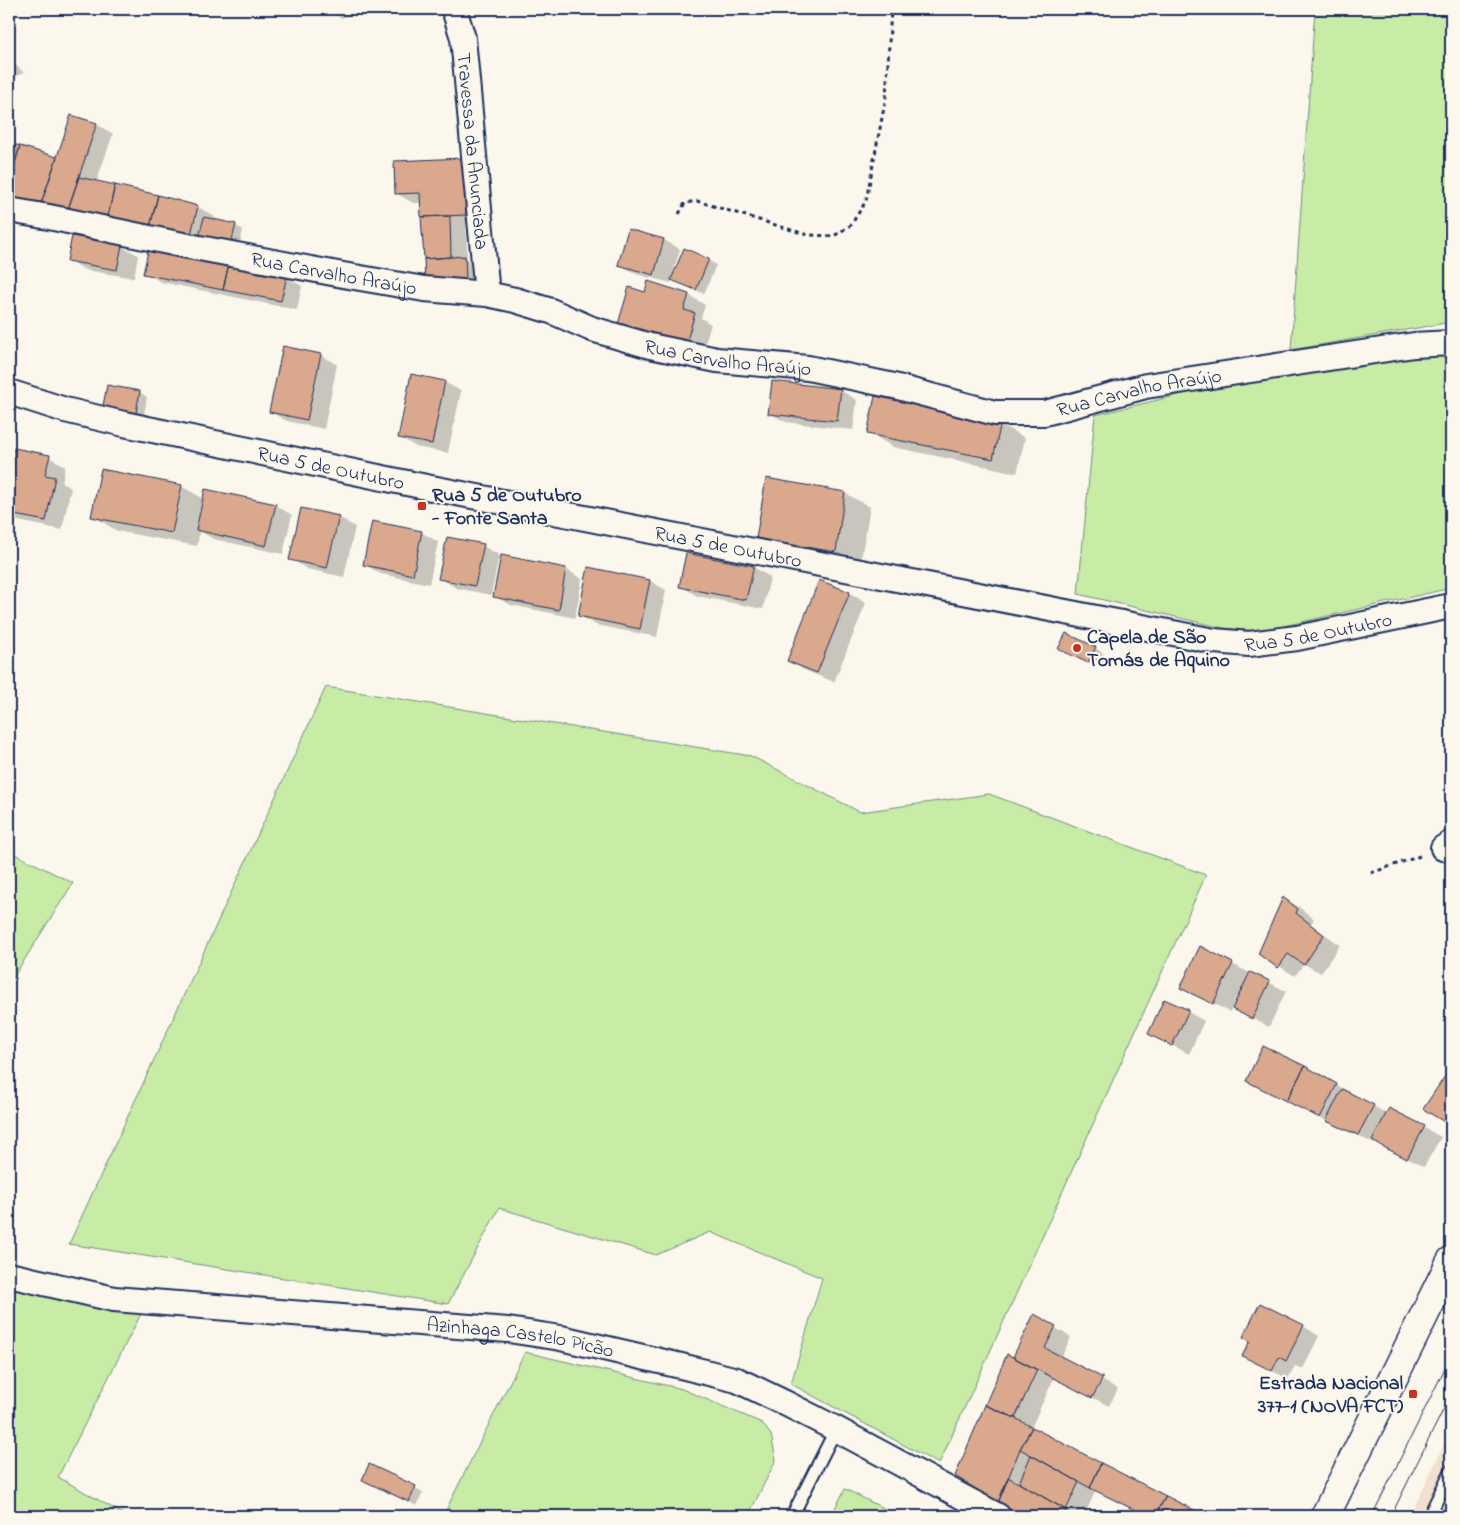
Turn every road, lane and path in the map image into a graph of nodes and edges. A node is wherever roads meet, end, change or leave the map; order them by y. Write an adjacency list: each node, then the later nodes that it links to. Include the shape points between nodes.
1 (454, 9): 5 (street, Travessa da Anunciada, via 463,38)
2 (891, 9): 4 (path, via 886,97 866,201 851,225 834,236 808,235 697,201 685,203)
3 (9, 210): 5 (street, Rua Carvalho Araújo, via 424,289)
4 (679, 214)
5 (487, 294): 6 (street, Rua Carvalho Araújo, via 551,311 592,329 650,346 717,360 808,368 995,412 1045,413 1146,386 1414,345)
6 (1451, 343)
7 (9, 392): 8 (street, Rua 5 de Outubro, via 64,410 124,424 416,485 1214,641 1249,644 1297,638)
8 (1451, 606)
9 (1448, 847): 10 (path)
10 (1370, 872)
11 (1451, 1261): 17 (main road)
12 (9, 1275): 13 (street, Azinhaga Castelo Picão, via 114,1299 508,1330 561,1338 737,1380)
13 (836, 1429): 15 (lane); 16 (street, Azinhaga Castelo Picão)
14 (1451, 1471): 18 (lane)
15 (792, 1516)
16 (998, 1516)
17 (1325, 1516)
18 (1429, 1516)

